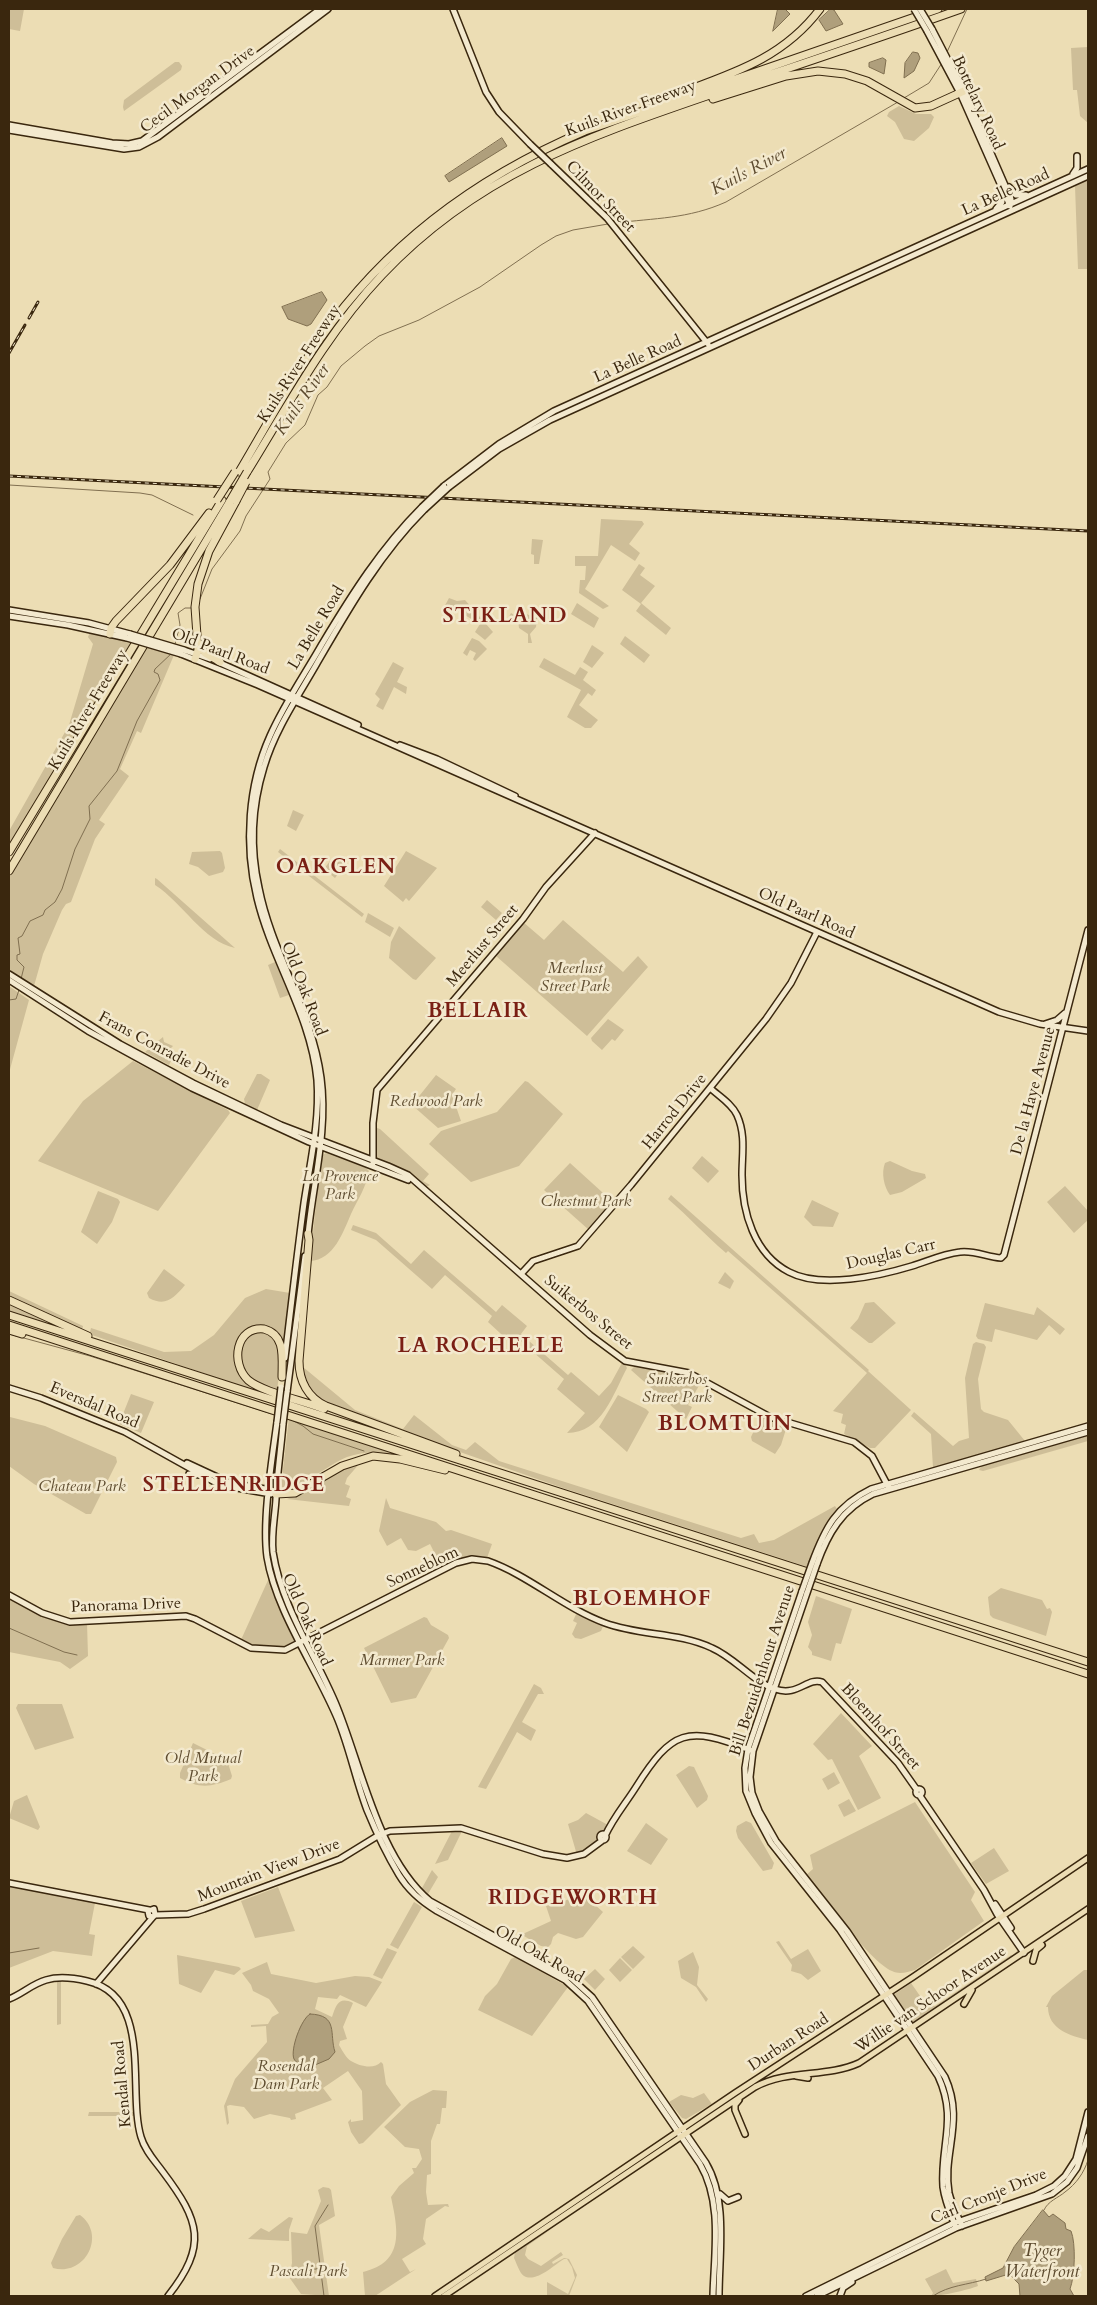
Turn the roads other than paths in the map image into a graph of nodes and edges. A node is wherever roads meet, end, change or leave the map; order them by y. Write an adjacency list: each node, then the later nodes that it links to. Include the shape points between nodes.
1 (320, 9): 11 (main road, Cecil Morgan Drive, via 142,141 118,144)
2 (328, 9): 13 (main road, Cecil Morgan Drive, via 139,148 119,149)
3 (452, 9): 22 (main road, Cilmor Street, bridge, via 486,92 503,117 607,218)
4 (820, 9): 12 (highway, via 793,38 760,61 637,109)
5 (914, 9): 9 (main road, Bottelary Road, bridge)
6 (920, 9): 9 (main road, Bottelary Road, bridge)
7 (938, 9): 12 (highway, Kuils River Freeway)
8 (960, 9): 12 (highway, Kuils River Freeway)
9 (930, 30): 10 (main road, Bottelary Road)
10 (962, 92): 12 (highway, via 931,106 912,107 867,81 823,71 796,74 631,126); 15 (main road, Bottelary Road)
11 (9, 125)
12 (612, 125): 23 (highway, Kuils River Freeway, via 503,179 440,222 402,255 367,291 330,338 256,457); 23 (highway, Kuils River Freeway, via 546,148 498,174 452,204 396,250 365,282 320,339)
13 (9, 130)
14 (1088, 168): 17 (main road, La Belle Road); 17 (main road, via 1082,165 1077,155 1076,171)
15 (998, 172): 18 (main road, via 1016,195); 19 (main road, Bottelary Road); 21 (main road, via 1001,204)
16 (1088, 176): 20 (main road, La Belle Road)
17 (1067, 179): 18 (main road, La Belle Road)
18 (1036, 193): 19 (main road, La Belle Road)
19 (1012, 204): 20 (main road, Bottelary Road); 21 (main road, La Belle Road)
20 (1014, 210): 22 (main road, La Belle Road)
21 (964, 226): 22 (main road, La Belle Road)
22 (709, 345): 25 (main road, La Belle Road, bridge, via 543,424 492,453)
23 (243, 472): 24 (highway, bridge); 24 (highway, bridge)
24 (226, 500): 29 (highway); 30 (highway, via 198,584 195,607); 35 (highway, Kuils River Freeway); 36 (highway, Kuils River Freeway)
25 (423, 508): 26 (main road, La Belle Road); 26 (main road, La Belle Road, via 379,555)
26 (355, 594): 33 (main road, La Belle Road); 33 (main road, La Belle Road)
27 (9, 610): 29 (main road, Old Paarl Road)
28 (9, 616): 29 (main road, Old Paarl Road)
29 (111, 631): 31 (main road, Old Paarl Road, bridge)
30 (198, 643): 31 (highway); 32 (highway, via 205,653)
31 (196, 657): 32 (main road, Old Paarl Road); 33 (main road, Old Paarl Road)
32 (220, 662): 33 (main road, Old Paarl Road)
33 (294, 698): 34 (main road, Old Paarl Road); 47 (main road, Old Oak Road, via 269,737 258,774 251,810 250,859 260,911 313,1052 318,1100); 48 (main road, Old Oak Road, via 275,736 262,773 255,812 254,855 264,909 317,1052 323,1105)
34 (595, 833): 38 (main road, Old Paarl Road); 49 (main road, Meerlust Street, via 546,887 523,919 378,1090 372,1123)
35 (9, 852)
36 (9, 871)
37 (1088, 930): 42 (main road, De la Haye Avenue)
38 (817, 932): 43 (main road, Old Paarl Road, via 999,1012); 46 (main road, Harrod Drive, via 780,999)
39 (9, 974): 41 (main road, Frans Conradie Drive)
40 (9, 980): 41 (main road, Frans Conradie Drive)
41 (16, 982): 47 (main road, Frans Conradie Drive, via 88,1031 192,1088)
42 (1067, 1010): 43 (main road, via 1054,1022); 44 (main road, De la Haye Avenue)
43 (1040, 1024): 44 (main road, Old Paarl Road)
44 (1063, 1028): 45 (main road, Old Paarl Road); 51 (main road, De la Haye Avenue)
45 (1088, 1031)
46 (710, 1088): 51 (main road, Douglas Carr, via 737,1116 744,1144 742,1192 751,1230 765,1252 786,1270 812,1279 843,1279 886,1272 962,1252); 52 (main road, Harrod Drive, via 578,1246 532,1262)
47 (314, 1141): 48 (main road, Frans Conradie Drive); 58 (main road, Old Oak Road)
48 (320, 1144): 49 (main road, Suikerbos Street); 50 (main road, Old Oak Road)
49 (372, 1163): 52 (main road, Suikerbos Street, via 401,1172 418,1184)
50 (308, 1234): 62 (highway, via 299,1361 302,1382 322,1404); 71 (main road, Old Oak Road, bridge)
51 (1002, 1257)
52 (521, 1274): 68 (main road, Suikerbos Street, via 590,1335 627,1362 688,1373 770,1417 854,1442 872,1456)
53 (9, 1300): 60 (highway, via 70,1329)
54 (9, 1315): 60 (highway)
55 (9, 1325): 57 (highway)
56 (9, 1330): 57 (highway)
57 (88, 1351): 70 (highway)
58 (282, 1376): 62 (highway, via 282,1348 278,1337 264,1329 248,1332 240,1341 237,1356 241,1370 250,1381 331,1413); 66 (main road, Old Oak Road, bridge)
59 (9, 1388): 64 (main road, Eversdal Road, via 121,1430)
60 (233, 1388): 72 (highway)
61 (1088, 1426): 68 (main road, Bill Bezuidenhout Avenue)
62 (383, 1428): 72 (highway)
63 (1088, 1432): 68 (main road, Bill Bezuidenhout Avenue)
64 (166, 1454): 67 (main road, Eversdal Road); 69 (main road, Eversdal Road, via 227,1482)
65 (189, 1474): 67 (main road)
66 (271, 1478): 69 (main road); 71 (main road, Old Oak Road)
67 (214, 1482): 71 (main road, Eversdal Road, via 232,1488)
68 (888, 1486): 77 (main road, Bill Bezuidenhout Avenue, bridge, via 862,1499 842,1516 831,1531 815,1564)
69 (258, 1488): 71 (main road, Eversdal Road)
70 (518, 1488): 71 (highway, via 380,1456 342,1466 295,1493); 76 (highway)
71 (273, 1492): 74 (main road, Old Oak Road, via 272,1539 276,1566)
72 (565, 1493): 75 (highway)
73 (9, 1595): 74 (main road, Panorama Drive, via 42,1613 68,1622 186,1616 253,1649 284,1650)
74 (303, 1642): 77 (main road, Sonneblom, via 456,1563 480,1559 498,1565 606,1623 645,1633 682,1637 705,1645 730,1658); 79 (main road, Old Oak Road, via 335,1702)
75 (1088, 1662)
76 (1088, 1674)
77 (772, 1688): 78 (main road, Bill Bezuidenhout Avenue); 84 (main road, Bloemhof Street, via 791,1691 815,1681 824,1683 912,1782)
78 (750, 1750): 79 (main road, Mountain View Drive, via 705,1735 685,1738 670,1745 656,1757 597,1844 580,1856 562,1858 543,1854 458,1828); 90 (main road, Bill Bezuidenhout Avenue, via 752,1792 771,1833 848,1930)
79 (381, 1836): 83 (main road, Mountain View Drive, via 340,1859 213,1906 188,1914); 98 (main road, Old Oak Road, via 406,1876 430,1901 571,1978 587,1991)
80 (1088, 1858): 84 (main road, Durban Road)
81 (9, 1883): 83 (main road, Mountain View Drive, via 136,1908)
82 (1088, 1909): 85 (main road, Willie van Schoor Avenue)
83 (151, 1914): 88 (main road, via 146,1925)
84 (1001, 1917): 86 (main road, Bloemhof Street); 90 (main road, Durban Road)
85 (1052, 1934): 86 (main road, Willie van Schoor Avenue); 87 (main road, via 1037,1949)
86 (1025, 1952): 89 (main road, Willie van Schoor Avenue)
87 (1033, 1961)
88 (96, 1984): 91 (main road, Kendal Road, via 64,1978 50,1979); 106 (main road, Kendal Road, via 117,1999 128,2020 134,2047 139,2125 144,2146 185,2202 193,2221 195,2239 191,2261)
89 (975, 1986): 92 (main road); 93 (main road, Willie van Schoor Avenue)
90 (887, 1994): 93 (main road, Bill Bezuidenhout Avenue); 98 (main road, Durban Road)
91 (9, 2000)
92 (964, 2004)
93 (911, 2030): 94 (main road, Willie van Schoor Avenue, via 856,2065); 103 (main road, Bill Bezuidenhout Avenue, via 945,2095 949,2121 943,2187)
94 (783, 2076): 95 (main road); 96 (main road, Willie van Schoor Avenue)
95 (808, 2078)
96 (748, 2091): 98 (main road, Durban Road); 99 (main road, via 734,2108)
97 (1088, 2112): 103 (main road, Carl Cronje Drive, via 1076,2159 1054,2186 1036,2196)
98 (682, 2132): 101 (main road, Old Oak Road, via 710,2170); 104 (main road, Durban Road); 109 (main road, Old Oak Road, via 713,2193)
99 (745, 2134)
100 (1088, 2136): 103 (main road, Carl Cronje Drive, via 1077,2168 1056,2192 1043,2199)
101 (717, 2187): 102 (main road, via 725,2201); 110 (main road, Old Oak Road, via 720,2207)
102 (738, 2197)
103 (958, 2224): 105 (main road, Carl Cronje Drive); 111 (main road, Carl Cronje Drive)
104 (505, 2252): 107 (main road); 108 (main road)
105 (863, 2273): 112 (main road, Carl Cronje Drive); 113 (main road, via 842,2288)
106 (168, 2296)
107 (435, 2296)
108 (444, 2296)
109 (713, 2296)
110 (719, 2296)
111 (806, 2296)
112 (817, 2296)
113 (840, 2296)

